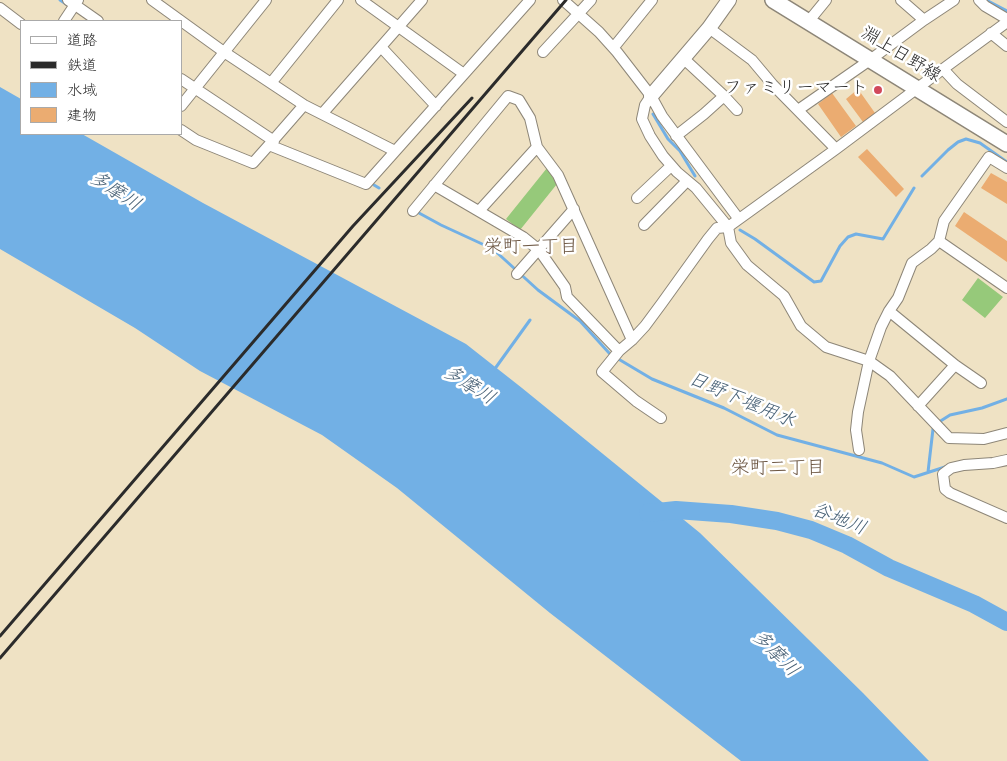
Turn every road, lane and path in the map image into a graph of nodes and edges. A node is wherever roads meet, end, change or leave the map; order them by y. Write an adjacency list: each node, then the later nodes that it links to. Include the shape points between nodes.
1 (152, 0): 21 (street)
2 (338, 0): 40 (street)
3 (361, 0): 27 (street)
4 (422, 0): 27 (street)
5 (530, 0): 38 (street)
6 (563, 0): 18 (street)
7 (591, 0): 18 (street)
8 (652, 0): 32 (street)
9 (729, 0): 28 (street)
10 (774, 0): 25 (main road, 淵上日野線)
11 (826, 0): 25 (street)
12 (901, 0): 22 (street)
13 (954, 0): 22 (street)
14 (978, 0): 23 (street)
15 (74, 2): 19 (street); 20 (street)
16 (261, 2): 33 (street)
17 (0, 8): 26 (street)
18 (579, 14): 32 (street); 34 (street)
19 (65, 20)
20 (97, 20)
21 (180, 20)
22 (924, 20): 36 (street)
23 (1007, 21): 29 (street)
24 (182, 22): 33 (street)
25 (808, 22): 36 (main road, 淵上日野線)
26 (20, 23)
27 (399, 26): 31 (street); 38 (street)
28 (709, 28): 35 (street); 49 (street, via 752,60)
29 (991, 33): 30 (street); 37 (street)
30 (1007, 46)
31 (381, 47): 47 (street); 50 (street)
32 (614, 47): 43 (street)
33 (224, 52): 40 (street); 42 (street)
34 (543, 52)
35 (683, 58): 43 (street); 44 (street)
36 (870, 60): 41 (main road, 淵上日野線); 49 (street)
37 (942, 68): 41 (street); 51 (street, via 957,84)
38 (464, 74): 47 (street)
39 (182, 80): 42 (street)
40 (271, 84): 46 (street)
41 (917, 88): 55 (main road, 淵上日野線); 57 (street)
42 (195, 89): 45 (street); 54 (street)
43 (651, 96): 53 (street); 59 (street, via 642,119)
44 (724, 96): 48 (street); 53 (street)
45 (182, 105)
46 (304, 106): 50 (street); 54 (street)
47 (436, 106): 58 (street)
48 (737, 110)
49 (798, 110): 57 (street)
50 (322, 114): 58 (street)
51 (1007, 122)
52 (182, 131): 54 (street, via 196,140 253,163)
53 (676, 136): 67 (street)
54 (272, 143): 58 (street, via 366,184)
55 (1007, 144)
56 (537, 147): 62 (street, via 530,118 519,100 508,96); 64 (street, via 558,175); 66 (street)
57 (836, 149): 67 (street)
58 (395, 151)
59 (671, 166): 61 (street); 63 (street)
60 (1007, 168): 70 (street, via 989,157 944,221)
61 (687, 181): 68 (street); 69 (street)
62 (434, 185): 65 (street); 66 (street)
63 (637, 198)
64 (574, 209): 71 (street); 75 (street)
65 (413, 211)
66 (479, 211): 71 (street, via 523,236)
67 (738, 218): 69 (street)
68 (644, 225)
69 (728, 227): 75 (street, via 718,228 708,239); 77 (street, via 731,243 747,265 784,296 801,326 826,347)
70 (939, 241): 73 (street); 74 (street, via 912,263)
71 (539, 250): 72 (street); 76 (street, via 565,287 567,297)
72 (519, 272)
73 (1007, 288)
74 (889, 311): 77 (street); 78 (street)
75 (632, 340): 76 (street)
76 (615, 355): 81 (street, via 602,372)
77 (870, 361): 80 (street, via 890,376); 83 (street, via 858,412)
78 (955, 366): 79 (street); 80 (street)
79 (981, 384)
80 (918, 406): 82 (street, via 949,438 984,440)
81 (661, 418)
82 (1007, 433)
83 (858, 450)
84 (1007, 460): 85 (street, via 950,468 943,474 945,488 950,493)
85 (1007, 518)

